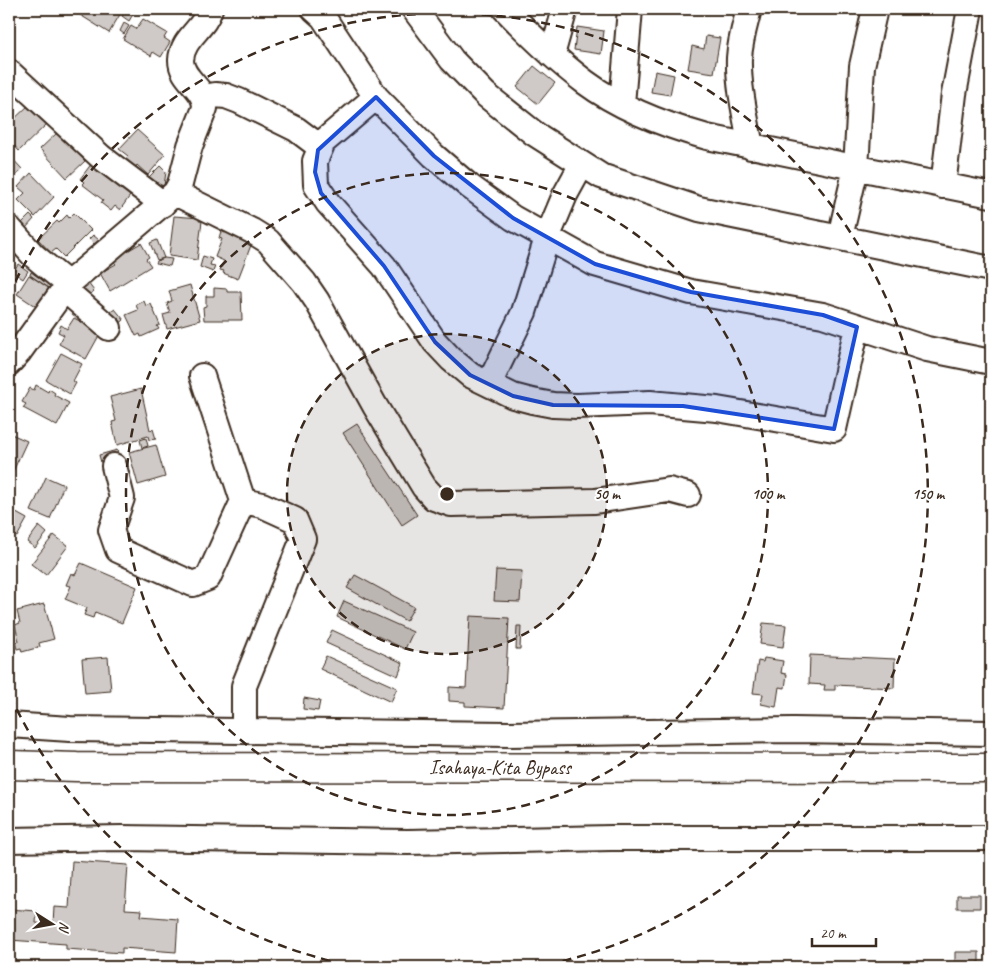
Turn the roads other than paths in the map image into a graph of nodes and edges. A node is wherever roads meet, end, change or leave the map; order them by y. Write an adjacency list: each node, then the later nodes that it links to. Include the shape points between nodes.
1 (210, 9): 12 (street, via 183,49 181,60 182,69)
2 (314, 9): 13 (street)
3 (414, 9): 17 (street, via 452,60 486,95 534,134)
4 (505, 9): 10 (street)
5 (566, 9): 10 (street)
6 (630, 9): 14 (street)
7 (749, 9): 16 (street, via 739,60)
8 (875, 9): 18 (street, via 862,66)
9 (970, 9): 19 (street, via 954,94)
10 (552, 55): 14 (street, via 586,82)
11 (9, 72): 21 (street, via 101,157)
12 (204, 97): 15 (street, via 226,96 239,101 296,129); 21 (street, via 205,108 180,184)
13 (376, 98): 15 (street); 24 (street, via 469,186)
14 (622, 104): 16 (street, via 677,129)
15 (320, 147): 32 (street, via 315,172 316,185 321,193 384,266 435,342 470,375)
16 (751, 147): 18 (street)
17 (582, 164): 23 (street, via 601,176 699,209); 24 (street)
18 (856, 168): 19 (street); 23 (street)
19 (943, 186): 20 (street)
20 (991, 195)
21 (169, 199): 26 (street); 34 (street, via 268,240 317,301 375,406 434,498 451,504 595,501 668,490)
22 (9, 228): 26 (street)
23 (840, 237): 25 (street)
24 (547, 238): 27 (street, via 595,264 691,292 823,315); 32 (street, via 524,312)
25 (991, 269)
26 (66, 286): 28 (street); 30 (street)
27 (857, 327): 29 (street, via 927,350); 32 (street, via 834,429 683,406 553,405 513,396)
28 (109, 328)
29 (991, 362)
30 (9, 363)
31 (202, 376): 35 (street)
32 (490, 384)
33 (114, 466): 35 (street, via 122,498 111,530 118,550 193,584 208,578)
34 (688, 495)
35 (243, 501): 37 (street, via 295,520 303,539 244,686)
36 (9, 725): 37 (street)
37 (244, 731): 38 (street)
38 (991, 733)
39 (9, 765): 40 (highway, Isahaya-Kita Bypass)
40 (991, 768)
41 (991, 838): 42 (street, via 611,838 408,842 122,838)
42 (9, 840)

